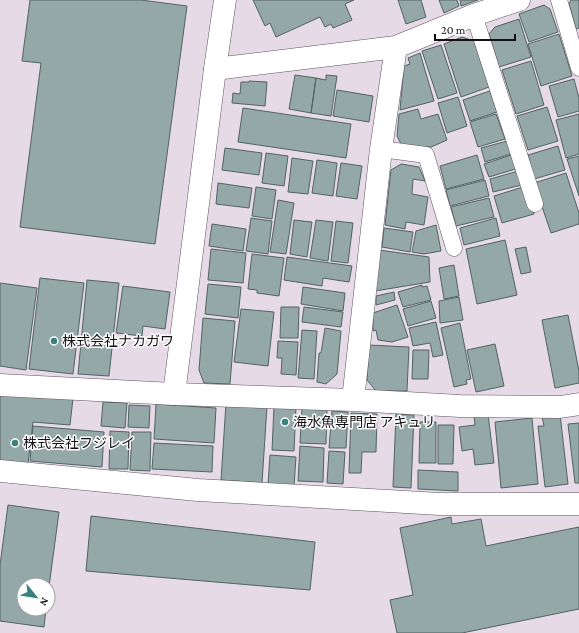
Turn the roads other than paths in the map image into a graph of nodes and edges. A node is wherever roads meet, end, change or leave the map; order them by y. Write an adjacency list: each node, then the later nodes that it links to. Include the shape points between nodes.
1 (225, 0): 7 (street)
2 (518, 0): 4 (street)
3 (559, 0): 6 (lane)
4 (474, 15): 5 (street); 9 (lane)
5 (396, 47): 7 (street); 8 (street)
6 (579, 68)
7 (214, 70): 12 (street)
8 (381, 149): 10 (lane, via 426,155); 13 (street)
9 (534, 204)
10 (454, 248)
11 (0, 385): 12 (street)
12 (174, 394): 13 (street)
13 (353, 400): 14 (street, via 460,406 560,407)
14 (579, 404)
15 (0, 471): 16 (street, via 198,490 432,504)
16 (579, 504)

